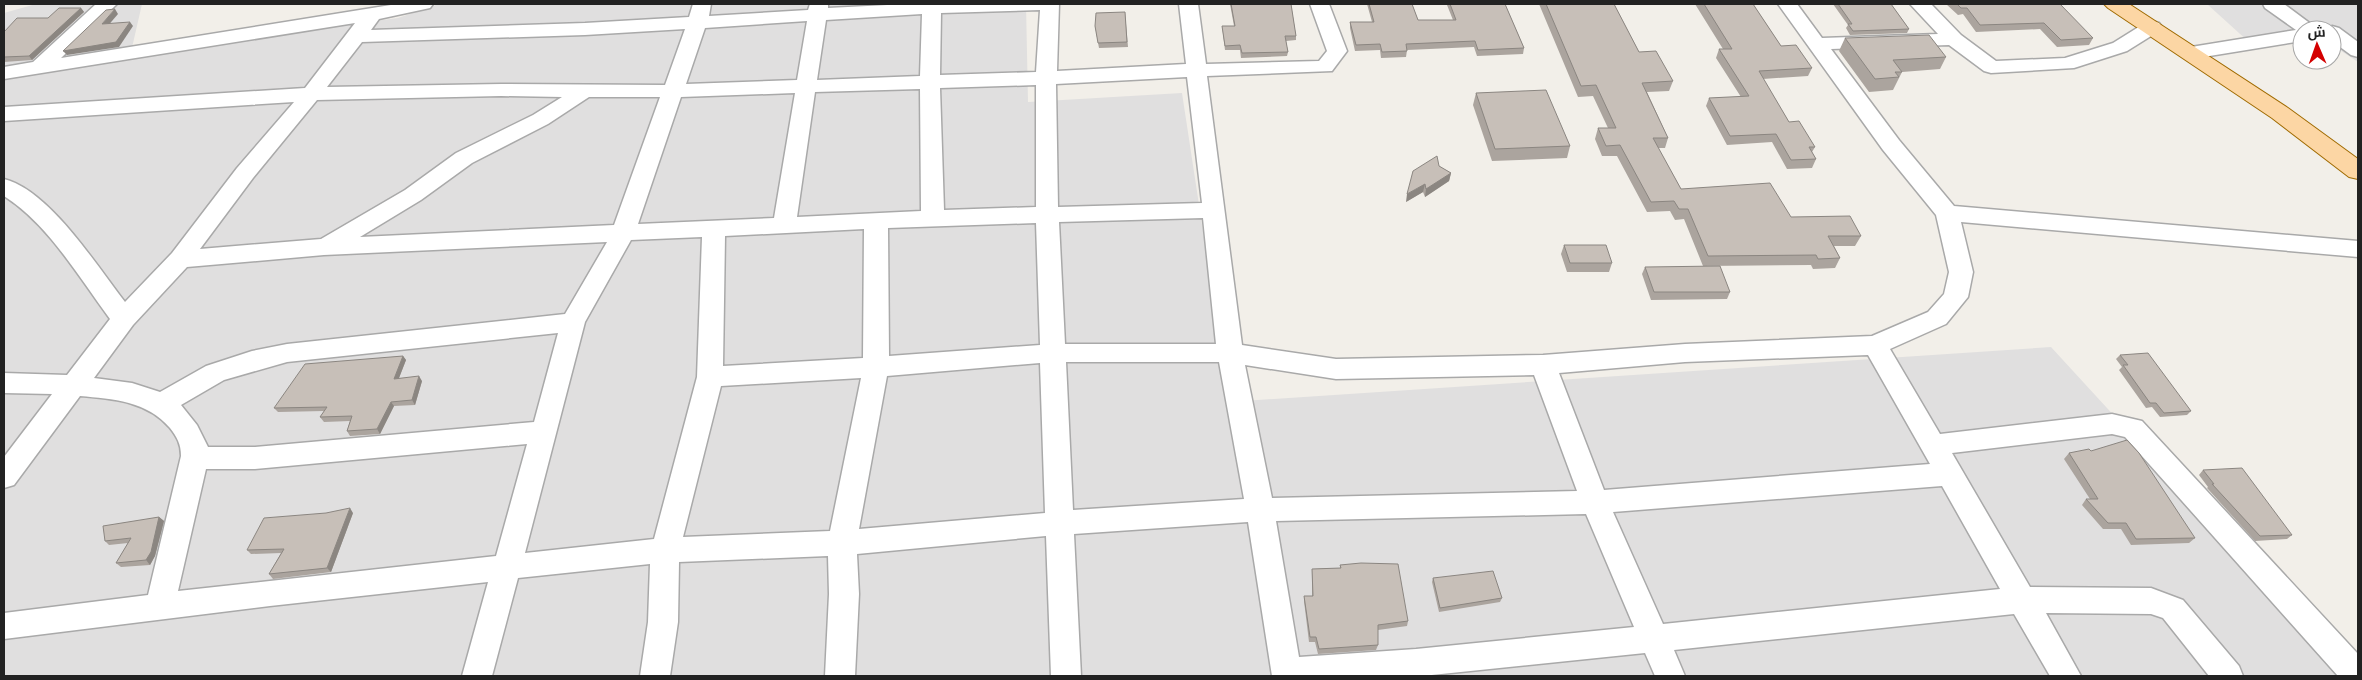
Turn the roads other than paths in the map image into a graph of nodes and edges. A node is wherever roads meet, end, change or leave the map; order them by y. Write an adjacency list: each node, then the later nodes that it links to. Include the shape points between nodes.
1 (107, 4): 26 (street)
2 (423, 4): 14 (street)
3 (1044, 4): 11 (street)
4 (1050, 4): 29 (street)
5 (1188, 4): 27 (street)
6 (1320, 4): 27 (street, via 1337,51 1325,67)
7 (1787, 4): 23 (street)
8 (1920, 4): 21 (street)
9 (2115, 4): 16 (main road)
10 (2272, 4): 15 (street)
11 (932, 6): 12 (street); 30 (street)
12 (818, 9): 13 (street); 31 (street)
13 (699, 13): 19 (street, via 585,30); 33 (street)
14 (372, 15): 19 (street); 26 (street)
15 (2295, 20)
16 (2152, 26): 21 (street, via 2120,47 2067,64 1991,67); 25 (main road)
17 (2358, 26): 18 (street)
18 (2342, 29)
19 (354, 36): 34 (street)
20 (2292, 37): 25 (street)
21 (1954, 39): 23 (street)
22 (2342, 39): 24 (street)
23 (1815, 44): 39 (street)
24 (2358, 52)
25 (2191, 53): 36 (main road)
26 (38, 69): 28 (street)
27 (1197, 70): 29 (street); 38 (street)
28 (4, 73)
29 (1046, 78): 30 (street); 40 (street)
30 (930, 82): 31 (street); 41 (street)
31 (804, 87): 33 (street); 43 (street)
32 (583, 91): 33 (street); 34 (street); 46 (street, via 546,118 465,157 425,187)
33 (674, 91): 45 (street)
34 (311, 94): 35 (street); 48 (street, via 245,173)
35 (4, 114)
36 (2358, 171)
37 (4, 186): 49 (street, via 31,203 51,223)
38 (1214, 210): 40 (street); 53 (street)
39 (1947, 213): 47 (street); 51 (street, via 1961,272 1956,298 1937,318)
40 (1047, 214): 41 (street); 52 (street)
41 (933, 218): 42 (street)
42 (876, 221): 43 (street); 55 (street)
43 (784, 225): 44 (street)
44 (714, 228): 45 (street); 56 (street)
45 (623, 233): 46 (street); 50 (street)
46 (324, 247): 48 (street)
47 (2358, 248)
48 (180, 259): 49 (street)
49 (124, 319): 58 (street)
50 (572, 322): 59 (street, via 287,353 252,360 216,373); 60 (street)
51 (1875, 345): 54 (street); 61 (street)
52 (1053, 353): 53 (street); 55 (street); 67 (street)
53 (1230, 353): 54 (street, via 1336,369); 66 (street)
54 (1543, 364): 65 (street)
55 (876, 368): 56 (street); 68 (street)
56 (710, 377): 69 (street)
57 (4, 383): 58 (street)
58 (74, 385): 59 (street, via 141,396); 64 (street)
59 (162, 403): 62 (street, via 193,442)
60 (545, 432): 62 (street, via 255,458); 70 (street)
61 (1933, 445): 63 (street); 75 (street, via 2112,424 2133,428)
62 (195, 458): 72 (street)
63 (1950, 474): 65 (street); 71 (street)
64 (4, 477)
65 (1595, 502): 66 (street); 74 (street)
66 (1260, 510): 67 (street); 76 (street)
67 (1060, 523): 68 (street); 80 (street)
68 (842, 542): 69 (street); 79 (street, via 844,594)
69 (665, 550): 70 (street); 78 (street, via 663,622)
70 (508, 567): 72 (street); 77 (street)
71 (2023, 600): 74 (street); 82 (street); 83 (street, via 2162,603 2173,609)
72 (160, 606): 73 (street)
73 (4, 626)
74 (1653, 637): 76 (street); 81 (street)
75 (2347, 652): 84 (street)
76 (1287, 674)
77 (477, 676)
78 (655, 676)
79 (840, 676)
80 (1066, 676)
81 (1670, 676)
82 (2066, 676)
83 (2228, 676)
84 (2358, 676)

